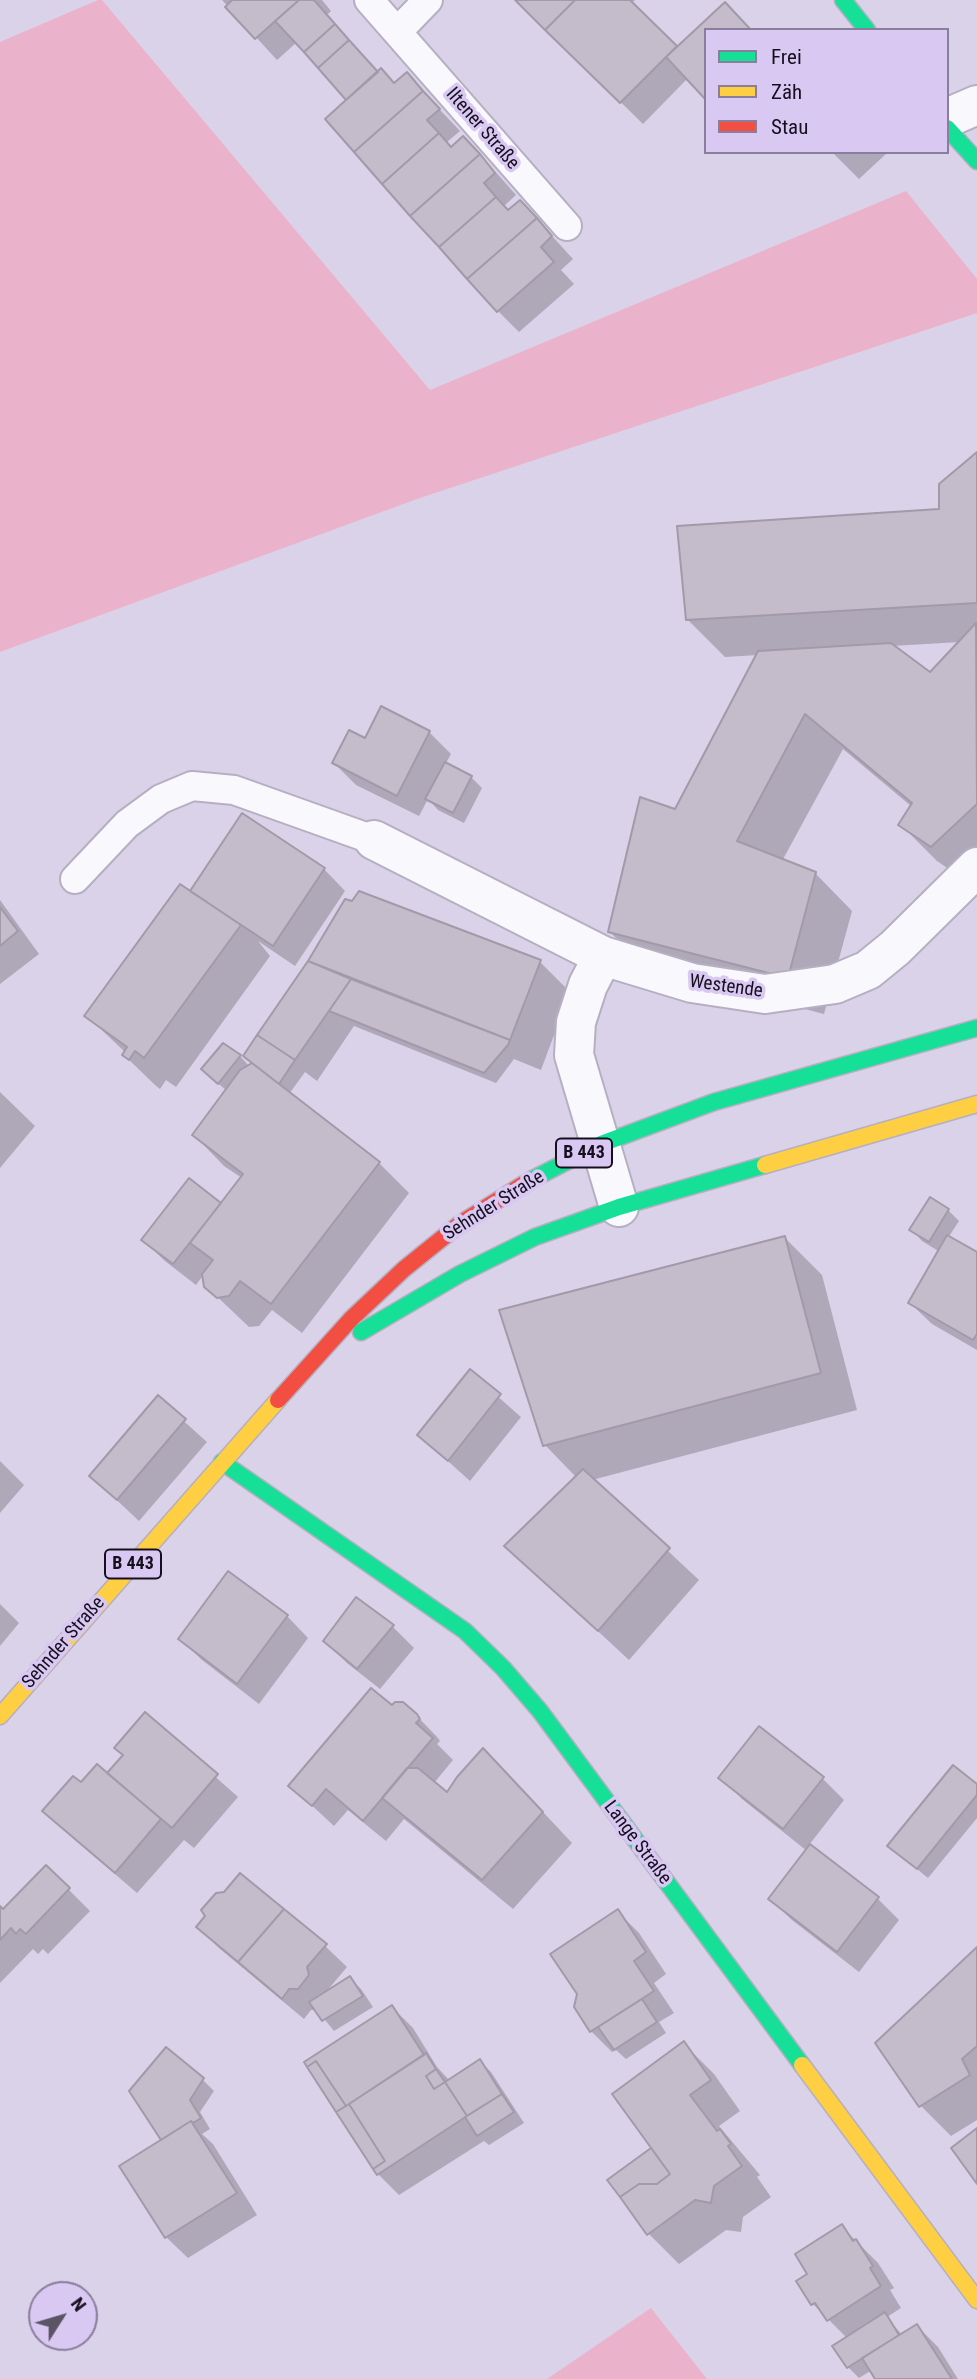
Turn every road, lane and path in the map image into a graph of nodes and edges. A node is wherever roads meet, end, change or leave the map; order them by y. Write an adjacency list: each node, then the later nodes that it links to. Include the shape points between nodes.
1 (369, 0): 5 (lane, Iltener Straße)
2 (428, 0): 5 (lane)
3 (843, 0): 4 (main road)
4 (865, 28)
5 (397, 32): 10 (lane, Iltener Straße)
6 (977, 105): 7 (street)
7 (949, 117)
8 (949, 130): 9 (main road)
9 (977, 161)
10 (567, 226)
11 (374, 840): 13 (lane, via 234,790 192,786 161,799 127,824); 14 (street, Westende)
12 (977, 867): 14 (street, Westende, via 886,956 868,970 835,984 765,994 692,984)
13 (75, 879)
14 (603, 956): 17 (street, via 576,1022 574,1055)
15 (977, 1028): 17 (main road, Sehnder Straße / B 443, via 714,1102)
16 (977, 1104): 18 (main road, Sehnder Straße / B 443)
17 (601, 1144): 18 (street); 19 (main road, Sehnder Straße / B 443, via 520,1186 452,1230 351,1319)
18 (619, 1207): 19 (main road, Sehnder Straße / B 443, via 535,1237 399,1308 316,1366)
19 (267, 1413): 20 (main road, Sehnder Straße / B 443)
20 (222, 1462): 21 (main road, Sehnder Straße / B 443); 22 (main road, Lange Straße, via 465,1631 503,1668)
21 (0, 1716)
22 (977, 2300)

